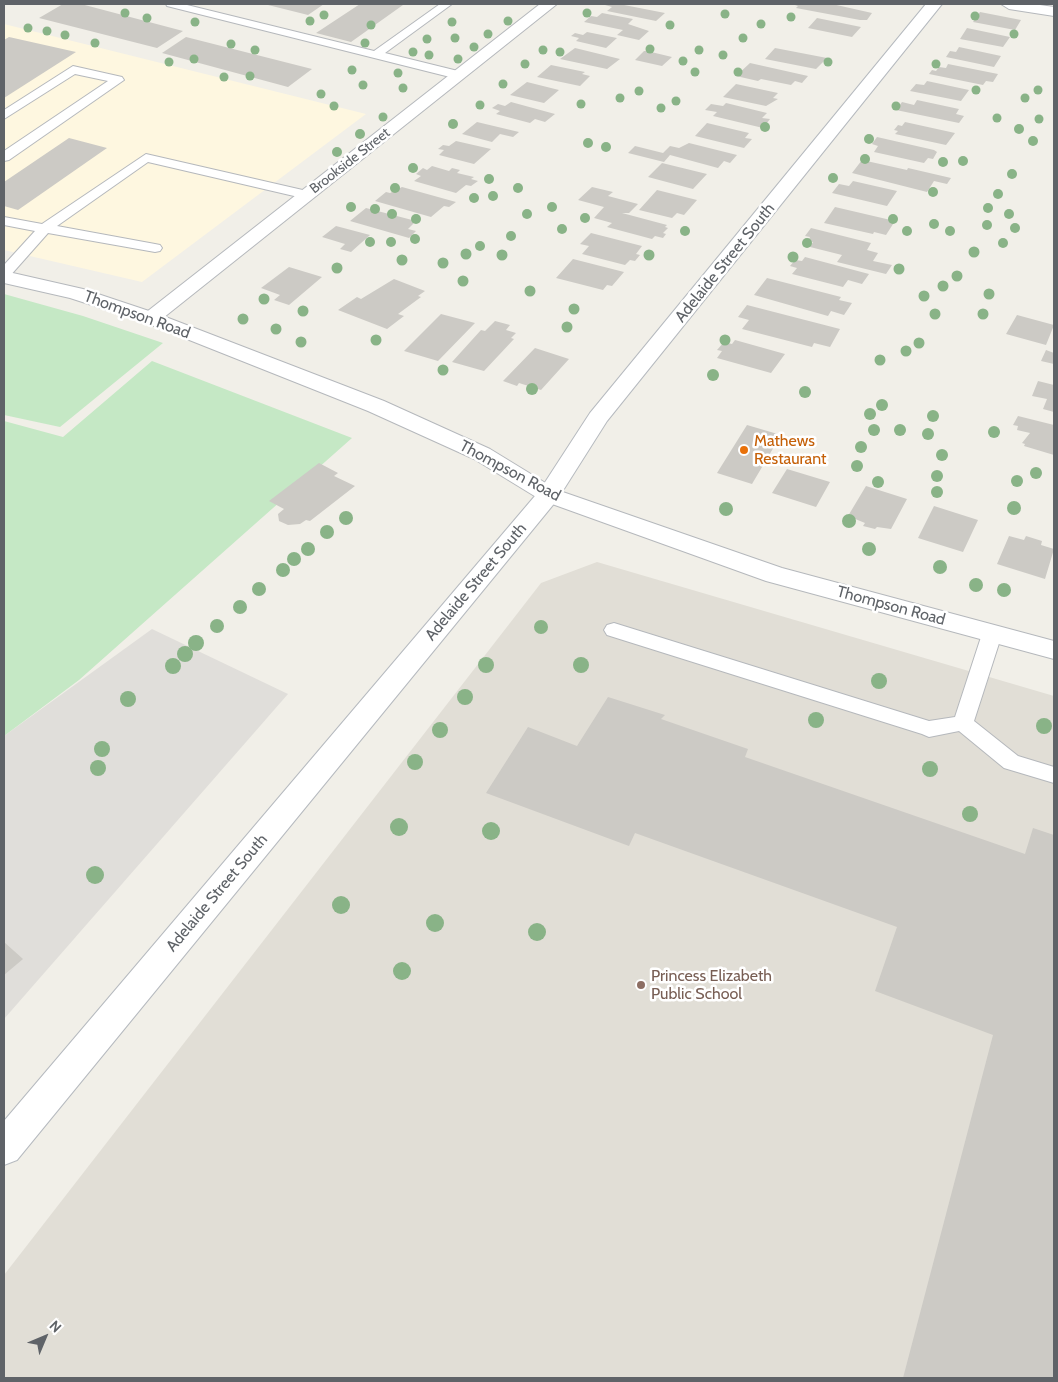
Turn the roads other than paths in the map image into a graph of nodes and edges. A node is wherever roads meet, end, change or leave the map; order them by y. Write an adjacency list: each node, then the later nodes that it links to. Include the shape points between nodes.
1 (171, 4): 7 (lane)
2 (447, 4): 7 (lane)
3 (549, 4): 8 (street, Brookside Street)
4 (934, 4): 18 (street, Adelaide Street South, via 598,418)
5 (1009, 4): 6 (street)
6 (1054, 12)
7 (375, 54): 8 (lane)
8 (458, 75): 11 (street, Brookside Street)
9 (4, 115): 10 (lane, via 73,70 118,80)
10 (4, 156)
11 (307, 195): 13 (lane, via 146,158); 17 (street, Brookside Street)
12 (4, 221): 13 (lane)
13 (45, 228): 14 (lane); 15 (lane)
14 (155, 248)
15 (4, 274)
16 (4, 278): 17 (street, Thompson Road, via 76,293)
17 (151, 318): 18 (street, Thompson Road, via 376,406 482,454)
18 (549, 495): 20 (street, Thompson Road, via 775,575); 24 (street, Adelaide Street South)
19 (614, 630): 22 (lane, via 929,729)
20 (992, 634): 21 (street, Thompson Road); 22 (lane)
21 (1054, 650)
22 (963, 723): 23 (lane, via 1011,762)
23 (1054, 776)
24 (4, 1148)

